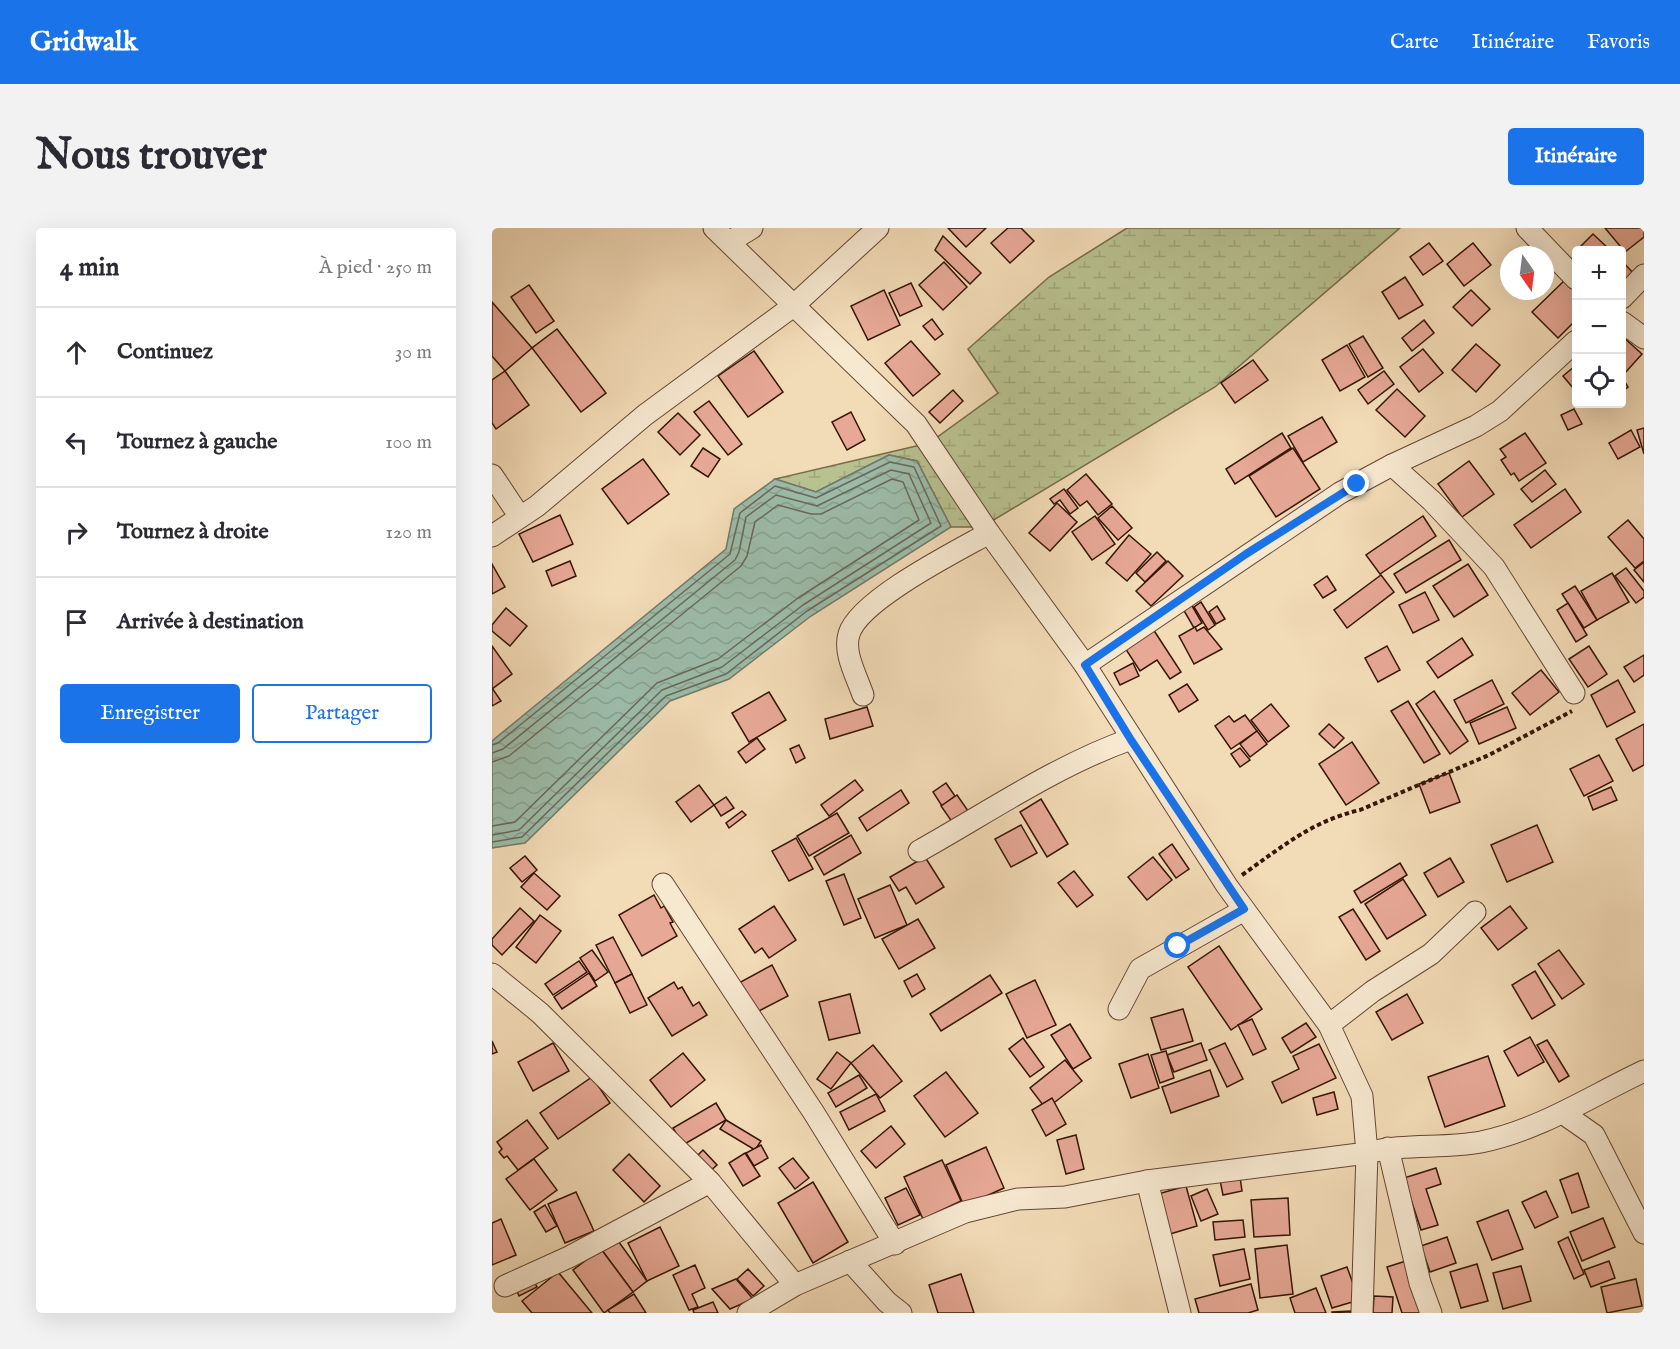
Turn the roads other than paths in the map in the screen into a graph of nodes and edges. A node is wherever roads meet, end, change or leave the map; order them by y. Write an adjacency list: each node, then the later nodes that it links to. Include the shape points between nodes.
1 (752, 228): 4 (street)
2 (878, 228): 8 (street)
3 (1527, 228): 5 (street)
4 (722, 235): 8 (street)
5 (1572, 275)
6 (1644, 275): 7 (street)
7 (1626, 294)
8 (792, 307): 14 (street, via 645,415); 15 (street, via 915,424)
9 (1626, 325): 10 (street)
10 (1644, 338)
11 (1572, 345): 12 (street, via 1500,411)
12 (1392, 465): 17 (street, via 1255,548); 18 (street, via 1494,567)
13 (492, 475): 14 (street)
14 (520, 517): 16 (street)
15 (989, 533): 17 (street); 19 (street, via 885,595 859,616 849,632 847,648)
16 (492, 536)
17 (1085, 665): 20 (street)
18 (1574, 693)
19 (863, 695)
20 (1131, 740): 21 (street, via 1055,771); 23 (street)
21 (919, 851)
22 (663, 884): 34 (street)
23 (1244, 909): 26 (street, via 1140,969); 27 (street)
24 (1474, 912): 27 (street, via 1431,954)
25 (492, 974): 32 (street, via 540,1013)
26 (1119, 1009)
27 (1329, 1025): 30 (street, via 1362,1096)
28 (1644, 1071): 29 (street)
29 (1564, 1114): 30 (street, via 1481,1142); 33 (street, via 1594,1135)
30 (1377, 1150): 31 (street); 42 (street); 43 (street)
31 (1147, 1181): 34 (street, via 1065,1197 1018,1199 965,1212); 41 (street)
32 (710, 1182): 36 (street); 37 (street, via 570,1257)
33 (1644, 1233)
34 (895, 1244): 35 (street)
35 (850, 1262): 36 (street); 40 (street)
36 (795, 1285): 38 (street)
37 (505, 1286)
38 (777, 1306): 39 (street)
39 (748, 1313)
40 (901, 1313)
41 (1180, 1313)
42 (1362, 1313)
43 (1431, 1313)

